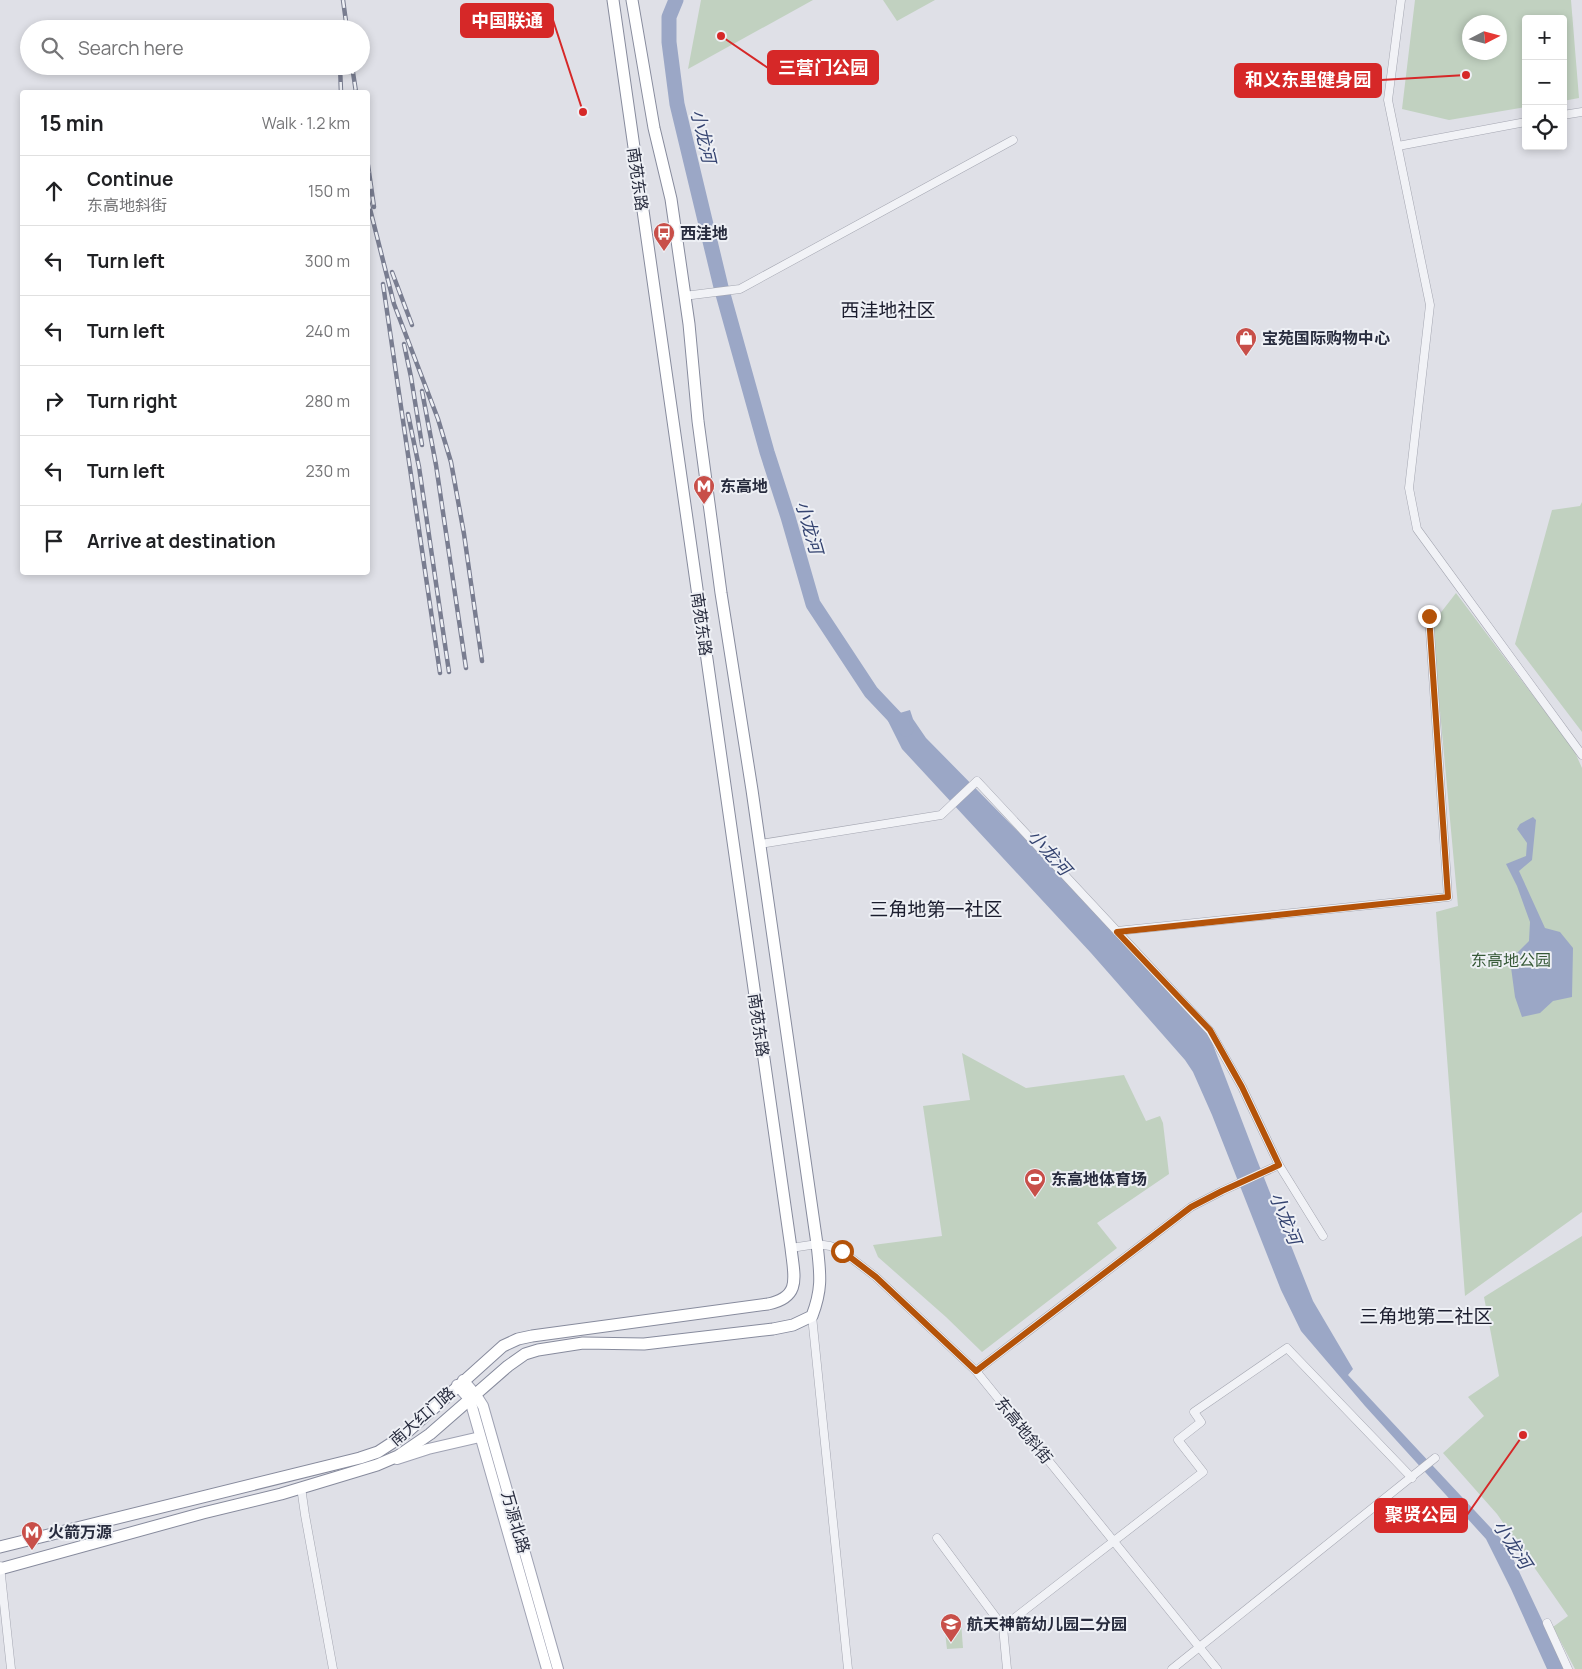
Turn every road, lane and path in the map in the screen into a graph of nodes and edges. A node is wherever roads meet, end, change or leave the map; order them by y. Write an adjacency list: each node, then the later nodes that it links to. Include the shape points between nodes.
1 (613, 0): 17 (highway, 南苑东路)
2 (632, 0): 9 (highway, 南苑东路, via 654,128 672,199)
3 (1401, 0): 8 (street, via 1388,100)
4 (1582, 112): 5 (street)
5 (1567, 114)
6 (1522, 123): 8 (street)
7 (1013, 140): 9 (street, via 740,289)
8 (1398, 146): 11 (street, via 1430,305 1409,488 1417,529)
9 (684, 296): 12 (highway, 南苑东路, via 721,593)
10 (1429, 616): 13 (street, via 1448,897)
11 (1582, 756)
12 (760, 844): 13 (street, via 941,815 977,781); 16 (highway, 南苑东路)
13 (1117, 932): 14 (street, via 1210,1030 1242,1087)
14 (1275, 1167): 15 (street); 19 (street, via 1191,1207)
15 (1323, 1236)
16 (817, 1244): 17 (street, 东高地斜街); 18 (highway, via 821,1281); 19 (street, 东高地斜街, via 842,1251 876,1277)
17 (792, 1248): 20 (highway, 南大红门路, via 794,1282 790,1294 780,1301 518,1339 503,1346)
18 (812, 1316): 21 (highway, 南大红门路, via 793,1325 773,1329 644,1344 583,1344 538,1350 525,1354 508,1366); 38 (street)
19 (976, 1371): 28 (street, 东高地斜街)
20 (460, 1383): 21 (main road); 29 (highway, 南大红门路, via 404,1435 378,1452)
21 (473, 1397): 22 (main road, 万源北路); 24 (highway, 南大红门路, via 408,1450); 37 (main road, 万源北路, via 482,1406)
22 (480, 1437): 24 (main road); 36 (main road, 万源北路)
23 (1435, 1458): 25 (street)
24 (377, 1465): 26 (highway, 南大红门路)
25 (1414, 1476): 28 (street, via 1287,1348 1194,1412 1201,1422 1178,1440 1203,1472); 33 (street)
26 (301, 1488): 30 (highway, 南大红门路); 35 (street)
27 (937, 1538): 32 (street)
28 (1114, 1541): 32 (street); 33 (street, 东高地斜街)
29 (0, 1547)
30 (0, 1568): 34 (street)
31 (1547, 1623): 42 (street)
32 (1003, 1627): 39 (street)
33 (1200, 1646): 40 (street); 41 (street, 东高地斜街)
34 (11, 1669)
35 (333, 1669)
36 (547, 1669)
37 (558, 1669)
38 (848, 1669)
39 (1007, 1669)
40 (1172, 1669)
41 (1217, 1669)
42 (1568, 1669)

